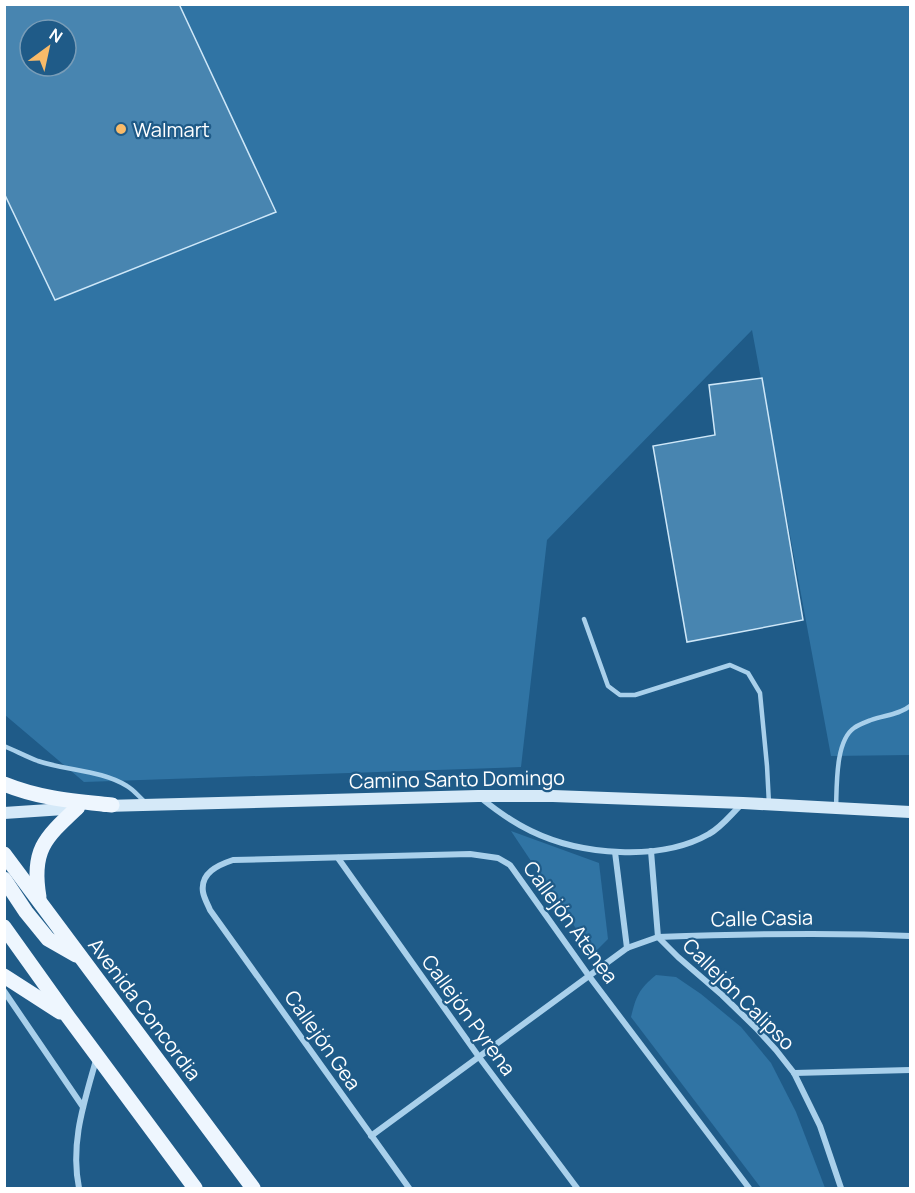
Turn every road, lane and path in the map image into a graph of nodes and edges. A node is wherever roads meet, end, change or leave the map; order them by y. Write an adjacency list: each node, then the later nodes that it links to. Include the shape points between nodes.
1 (584, 619): 8 (lane, via 608,686 620,695 635,695 730,665 748,674 760,693)
2 (910, 706): 11 (lane, via 852,729 841,747)
3 (4, 746): 7 (lane, via 38,761 119,782)
4 (4, 784): 9 (main road, via 43,797)
5 (478, 796): 6 (street, Camino Santo Domingo); 7 (street, Camino Santo Domingo); 15 (street, via 533,832 592,850)
6 (743, 803): 8 (street, Camino Santo Domingo); 14 (street, via 710,834 676,848)
7 (148, 804): 9 (street, Camino Santo Domingo)
8 (769, 804): 11 (street, Camino Santo Domingo)
9 (112, 805): 10 (street, Camino Santo Domingo)
10 (77, 808): 13 (street, Camino Santo Domingo); 19 (main road, via 41,847 36,879)
11 (836, 808): 12 (street, Camino Santo Domingo)
12 (910, 812)
13 (4, 813)
14 (651, 851): 15 (street); 23 (street, Callejón Calipso)
15 (615, 852): 24 (street)
16 (4, 854): 19 (main road, Avenida Concordia)
17 (338, 858): 20 (street, Callejón Atenea, via 232,860 217,866 204,883); 27 (street, Callejón Atenea, via 470,854 498,858 510,865); 31 (street, Callejón Pyrena)
18 (4, 879): 25 (main road, via 48,939)
19 (40, 903): 25 (main road, Avenida Concordia)
20 (210, 910): 35 (street, Callejón Gea)
21 (4, 927): 29 (main road)
22 (910, 936): 23 (street, Calle Casia, via 799,933)
23 (658, 937): 24 (street, Calle Casia); 33 (street, Callejón Calipso, via 723,995)
24 (627, 948): 27 (street, Calle Casia)
25 (81, 958): 38 (main road, Avenida Concordia)
26 (4, 976): 29 (main road)
27 (589, 976): 31 (street, Calle Casia); 41 (street, Callejón Atenea)
28 (4, 991): 34 (street)
29 (69, 1018): 30 (main road)
30 (97, 1056): 34 (street); 37 (main road)
31 (478, 1057): 35 (street, Calle Casia); 40 (street, Callejón Pyrena)
32 (910, 1070): 33 (street)
33 (794, 1073): 42 (street, Callejón Calipso, via 820,1126)
34 (83, 1107): 36 (street, via 76,1139)
35 (371, 1136): 39 (street, Callejón Gea)
36 (79, 1188)
37 (195, 1188)
38 (253, 1188)
39 (409, 1188)
40 (577, 1188)
41 (749, 1188)
42 (841, 1188)

